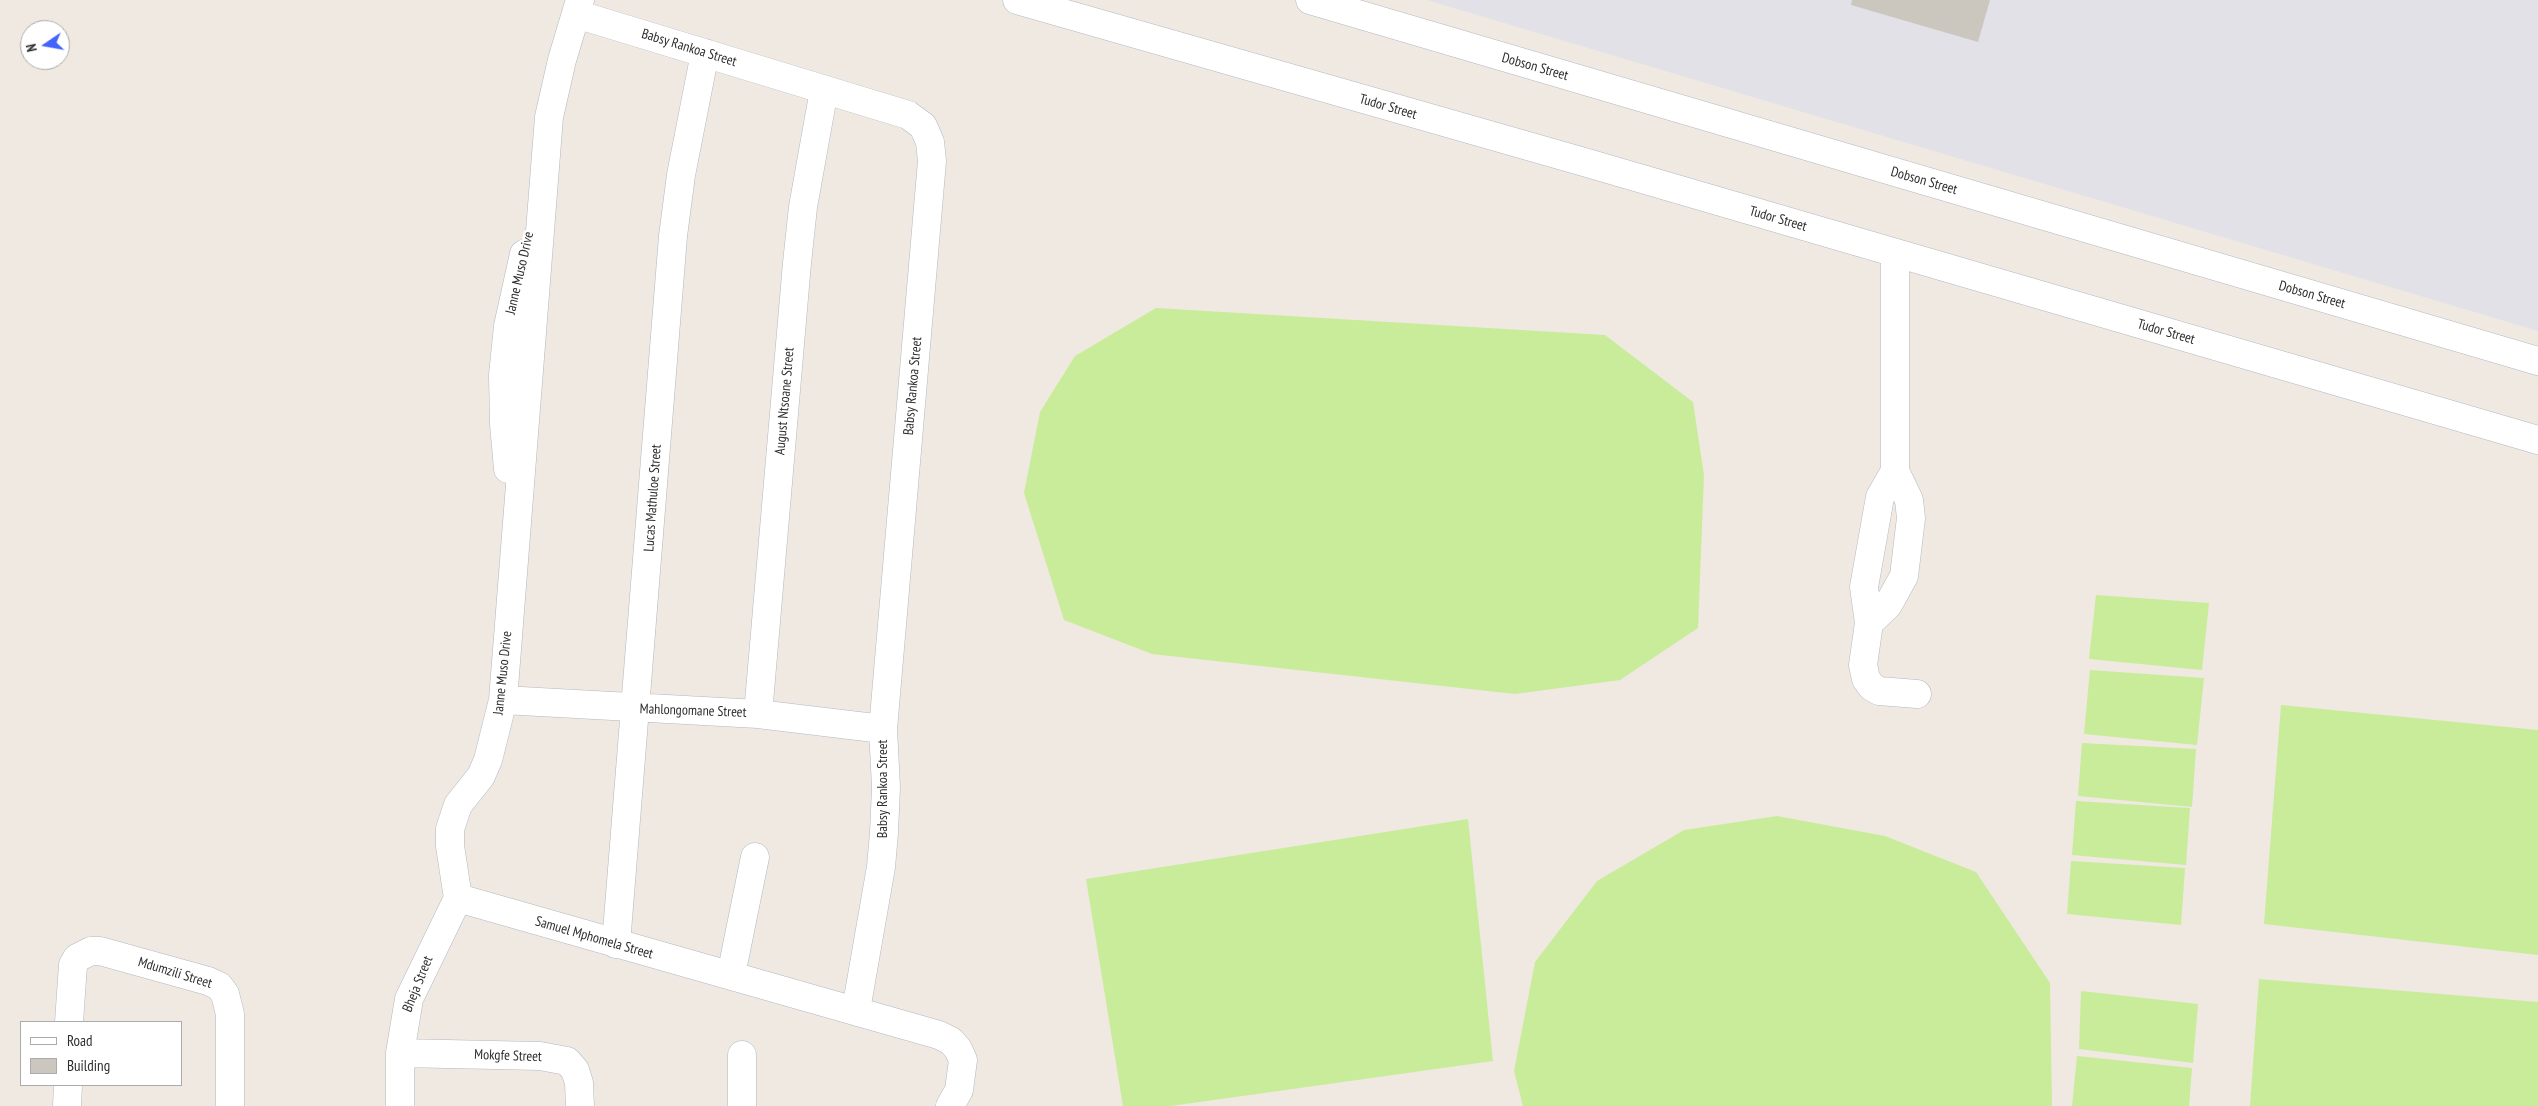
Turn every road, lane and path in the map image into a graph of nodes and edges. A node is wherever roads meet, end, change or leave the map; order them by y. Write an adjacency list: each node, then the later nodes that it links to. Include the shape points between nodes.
1 (1017, 0): 6 (street, Tudor Street)
2 (1310, 0): 7 (street, Dobson Street)
3 (578, 7): 4 (street, Babsy Rankoa Street); 12 (street, Janne Muso Drive, via 549,117 544,171 515,290 503,375 504,424 516,525)
4 (705, 53): 5 (street, Babsy Rankoa Street); 13 (street, Lucas Mathuloe Street, via 681,175 673,236)
5 (824, 90): 14 (street, August Ntsoane Street, via 801,226); 15 (street, Babsy Rankoa Street, via 908,115 923,126 930,142 931,171)
6 (1895, 253): 8 (street, Tudor Street); 9 (street)
7 (2538, 361)
8 (2538, 440)
9 (1895, 471): 10 (street, via 1880,497 1864,587); 10 (street, via 1910,500 1904,576 1888,605)
10 (1869, 623): 11 (street, via 1863,665 1872,688)
11 (1918, 694)
12 (503, 700): 13 (street, Mahlongomane Street); 17 (street, Janne Muso Drive, via 488,760 458,805 450,829)
13 (636, 709): 14 (street, Mahlongomane Street); 18 (street, Lucas Mathuloe Street)
14 (758, 714): 15 (street, Mahlongomane Street)
15 (883, 729): 20 (street, Babsy Rankoa Street, via 886,786 882,850)
16 (755, 857): 19 (street)
17 (458, 898): 18 (street, Samuel Mphomela Street); 22 (street, Bheja Street, via 409,999)
18 (616, 944): 19 (street, Samuel Mphomela Street)
19 (731, 976): 20 (street, Samuel Mphomela Street)
20 (856, 1010): 30 (street, Samuel Mphomela Street, via 951,1041 958,1049 963,1066 959,1090)
21 (69, 1021): 26 (street, Mdumzili Street, via 73,964 77,958 91,951 219,986 226,994 230,1014)
22 (400, 1053): 27 (street, Bheja Street); 28 (street, Mokgfe Street, via 540,1056 567,1061 575,1070 579,1083)
23 (742, 1055): 29 (street)
24 (68, 1086): 25 (street)
25 (67, 1106)
26 (230, 1106)
27 (400, 1106)
28 (580, 1106)
29 (742, 1106)
30 (950, 1106)

